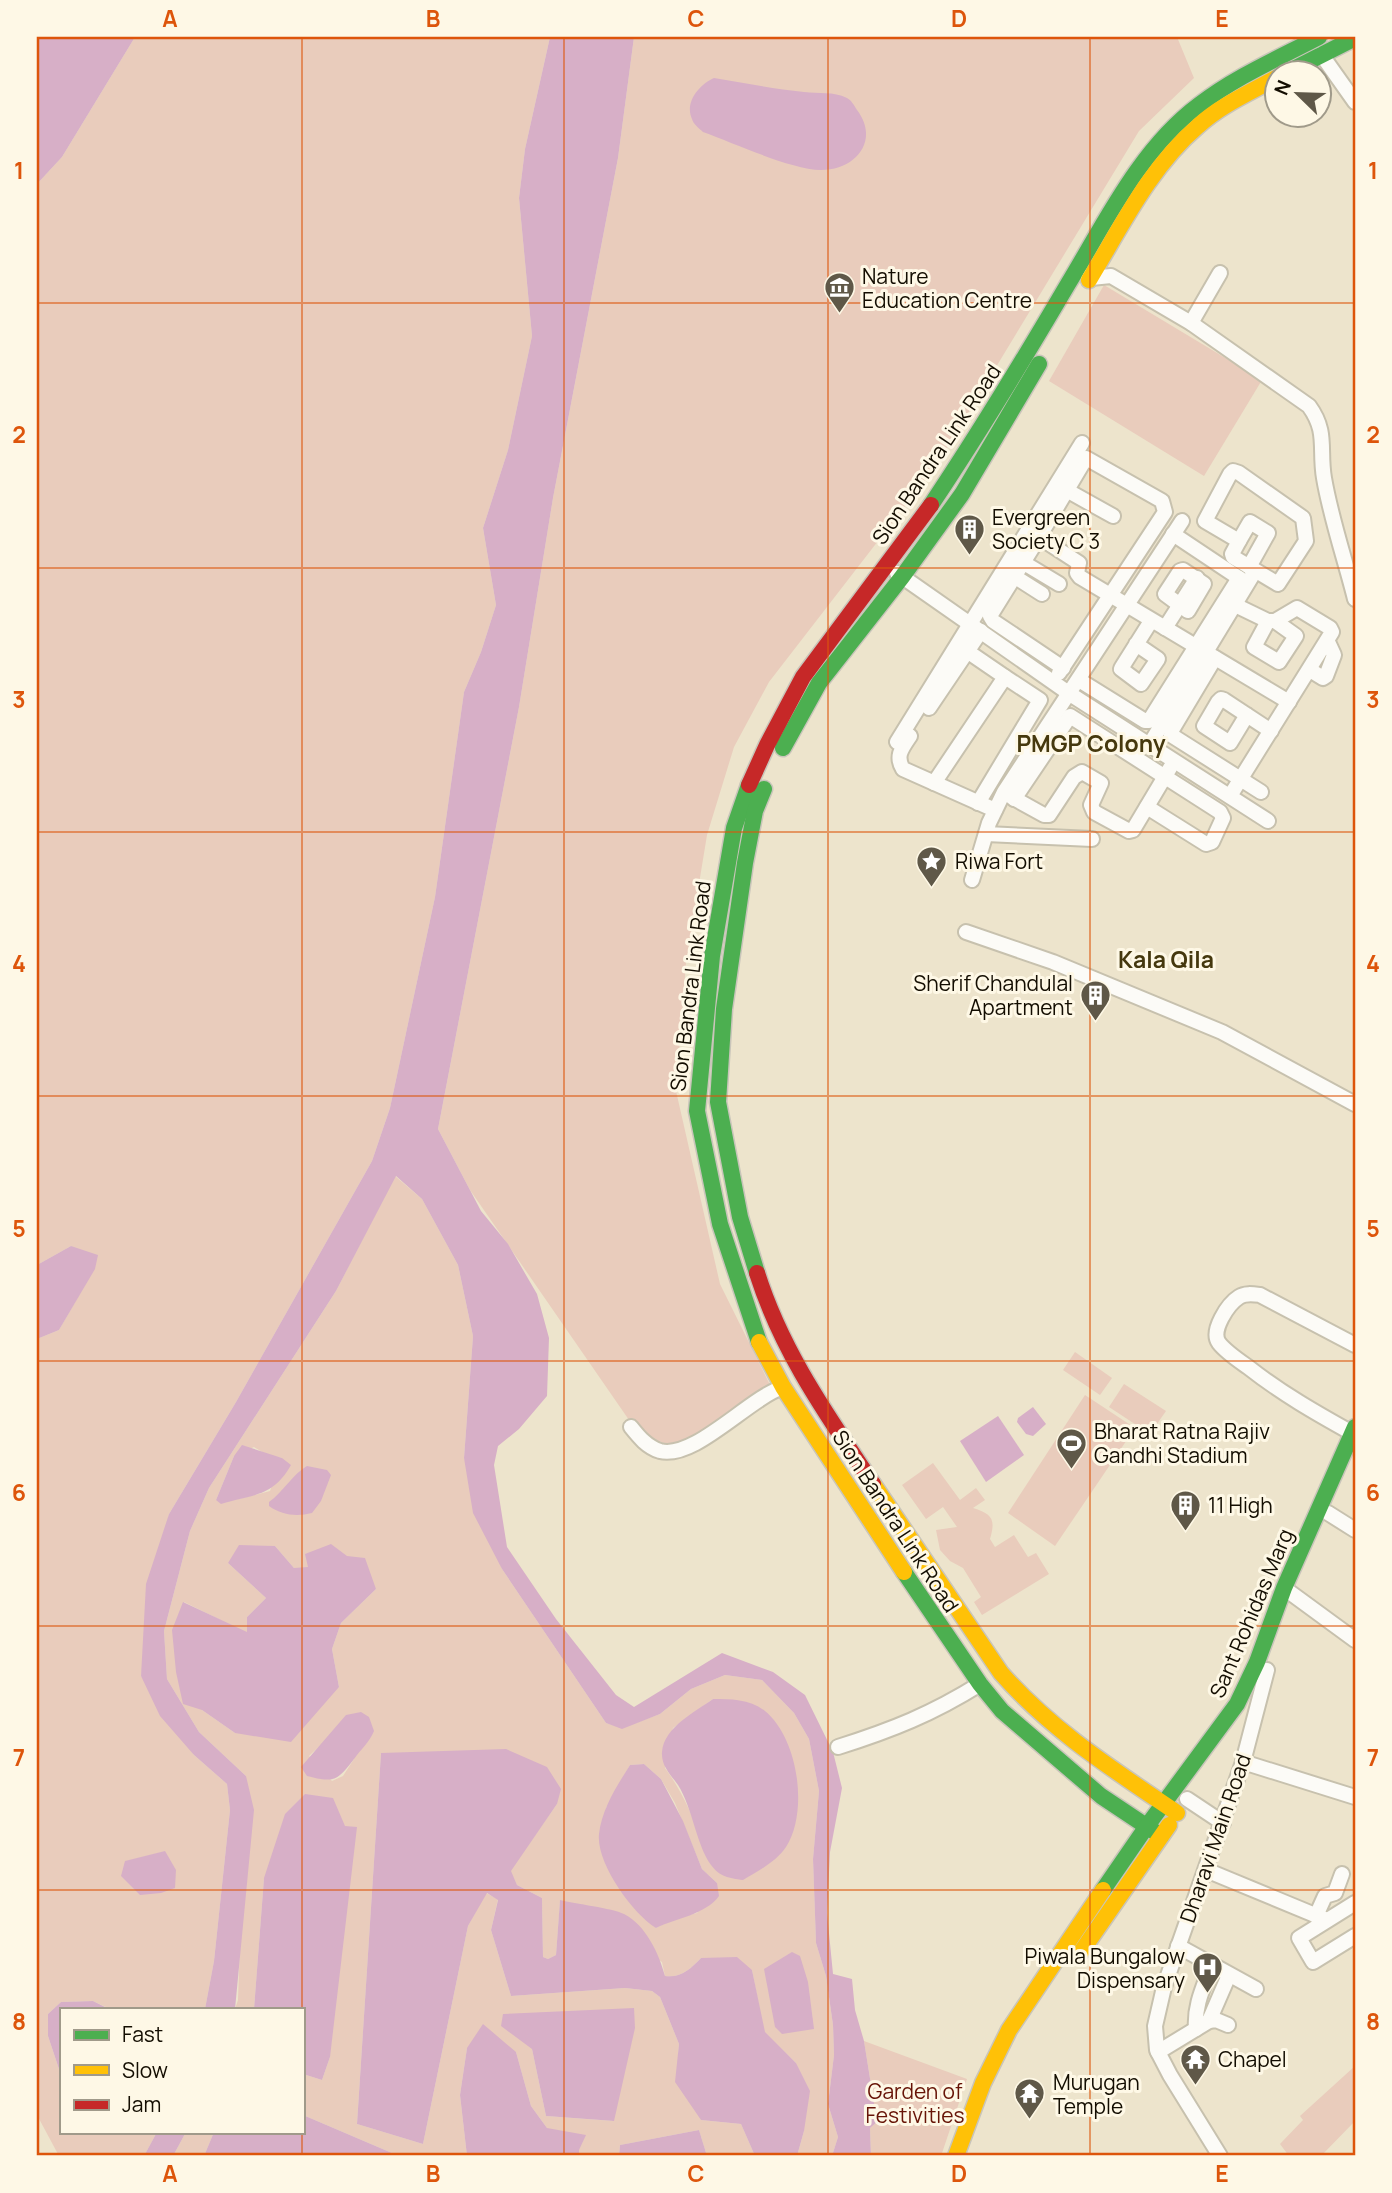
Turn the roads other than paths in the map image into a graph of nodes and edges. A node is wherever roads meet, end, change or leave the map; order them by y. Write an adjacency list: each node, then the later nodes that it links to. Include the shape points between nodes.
1 (1355, 38): 3 (main road)
2 (1310, 39): 8 (main road, Sion Bandra Link Road, via 1198,105 1171,130 1140,168)
3 (1321, 54): 4 (main road); 6 (street)
4 (1310, 60)
5 (1262, 86): 8 (main road, via 1219,109 1174,150)
6 (1355, 102)
7 (1220, 273): 10 (street)
8 (1085, 274): 9 (main road); 10 (street, via 1111,276); 20 (main road, Sion Bandra Link Road)
9 (1078, 299)
10 (1191, 323): 28 (street, via 1295,395 1318,419 1324,477)
11 (1059, 331): 23 (main road, via 962,494)
12 (1082, 443): 13 (street)
13 (1062, 488): 14 (street); 17 (street); 21 (street); 27 (street, via 1088,458 1165,505 1165,512)
14 (1112, 516)
15 (1182, 520): 16 (street)
16 (1173, 534): 22 (street); 30 (street)
17 (1039, 537): 19 (street); 27 (street, via 1079,563 1080,577)
18 (1239, 541): 22 (street, via 1232,556); 22 (street, via 1250,522 1268,533); 22 (street, via 1205,519 1233,471 1303,518 1306,541 1281,581 1275,584)
19 (1024, 563): 21 (street); 25 (street)
20 (887, 565): 23 (street); 65 (main road, Sion Bandra Link Road, via 803,677 767,745 734,828 712,956 697,1111 720,1224 760,1343)
21 (1010, 573): 26 (street); 32 (street); 37 (street, via 990,619)
22 (1248, 575): 29 (street); 33 (street)
23 (902, 577): 32 (street); 71 (main road, via 819,683 782,748 755,811 724,1009 718,1102 740,1217 769,1311 808,1388)
24 (1197, 578): 31 (street, via 1179,606)
25 (1059, 584)
26 (1042, 594)
27 (1110, 596): 30 (street); 37 (street)
28 (1355, 599)
29 (1235, 604): 33 (street); 42 (street, via 1271,621 1302,610 1330,628 1328,642)
30 (1127, 606): 31 (street); 39 (street)
31 (1158, 624): 34 (street); 36 (street)
32 (975, 627): 35 (street); 40 (street); 46 (street)
33 (1213, 631): 36 (street)
34 (1136, 644)
35 (967, 651): 38 (street); 51 (street, via 898,756 903,769)
36 (1206, 653): 42 (street); 43 (street)
37 (1063, 668): 40 (street)
38 (1005, 677): 51 (street); 55 (street, via 1040,700)
39 (1079, 680): 41 (street); 43 (street, via 1145,721)
40 (1054, 682): 41 (street)
41 (1070, 694): 47 (street); 53 (street)
42 (1289, 702): 45 (street)
43 (1169, 712): 47 (street); 50 (street, via 1173,737)
44 (1247, 715): 45 (street)
45 (1271, 731): 50 (street)
46 (897, 743)
47 (1150, 744): 48 (street)
48 (1174, 760): 49 (street); 54 (street)
49 (1166, 776): 53 (street, via 1070,716); 56 (street); 56 (street, via 1222,814 1212,842 1206,844)
50 (1241, 779): 52 (street); 54 (street)
51 (934, 783): 55 (street)
52 (1261, 792)
53 (1009, 795): 56 (street, via 1049,815 1082,772 1101,783 1091,809 1129,831); 57 (street)
54 (1230, 796): 58 (street)
55 (978, 803): 57 (street)
56 (1147, 807)
57 (995, 810): 59 (street)
58 (1268, 821)
59 (986, 834): 60 (street); 61 (street)
60 (1092, 839)
61 (972, 880)
62 (965, 932): 63 (street, via 1065,967 1222,1032)
63 (1355, 1104)
64 (1355, 1345): 67 (street, via 1251,1293 1230,1305 1216,1333 1229,1353 1279,1391)
65 (783, 1387): 66 (street, via 768,1392 694,1445 677,1452 652,1448); 72 (main road, Sion Bandra Link Road)
66 (631, 1427)
67 (1354, 1430): 69 (main road, Sant Rohidas Marg)
68 (1355, 1451): 69 (main road, Sant Rohidas Marg)
69 (1321, 1520): 70 (street); 74 (main road, Sant Rohidas Marg)
70 (1355, 1530)
71 (911, 1540): 72 (main road); 73 (main road)
72 (891, 1552): 75 (main road, Sion Bandra Link Road)
73 (941, 1585): 75 (main road); 83 (main road, via 1029,1706 1072,1743)
74 (1289, 1591): 76 (street); 77 (main road, Sant Rohidas Marg); 83 (main road, Sant Rohidas Marg, via 1237,1704 1177,1788)
75 (922, 1599): 78 (main road, Sion Bandra Link Road)
76 (1355, 1640)
77 (1267, 1670): 80 (street, Dharavi Main Road); 82 (main road, Sant Rohidas Marg, via 1248,1708)
78 (980, 1684): 79 (street, via 908,1724); 85 (main road, Sion Bandra Link Road, via 1002,1711 1046,1750 1101,1796)
79 (838, 1747)
80 (1242, 1762): 81 (street); 84 (street, Dharavi Main Road)
81 (1355, 1797)
82 (1187, 1799): 83 (main road, Sant Rohidas Marg); 84 (street)
83 (1170, 1808): 85 (main road); 86 (main road)
84 (1223, 1823): 87 (street, Dharavi Main Road)
85 (1147, 1826): 86 (main road, Sion Bandra Link Road); 99 (main road, via 999,2045)
86 (1161, 1836): 100 (main road, via 1013,2049)
87 (1206, 1870): 90 (street); 92 (street, Dharavi Main Road)
88 (1342, 1874): 90 (street, via 1335,1893 1325,1896)
89 (1355, 1903): 90 (street)
90 (1321, 1918): 91 (street, via 1299,1938 1313,1962)
91 (1355, 1936)
92 (1178, 1946): 93 (street); 98 (street, Dharavi Main Road, via 1155,2026)
93 (1212, 1964): 94 (street); 96 (street, via 1195,2015)
94 (1229, 1975): 95 (street); 96 (street)
95 (1256, 1989)
96 (1202, 2025): 97 (street, via 1216,2020); 98 (street)
97 (1228, 2025)
98 (1158, 2052): 101 (street, Dharavi Main Road)
99 (956, 2156)
100 (970, 2156)
101 (1220, 2156)

